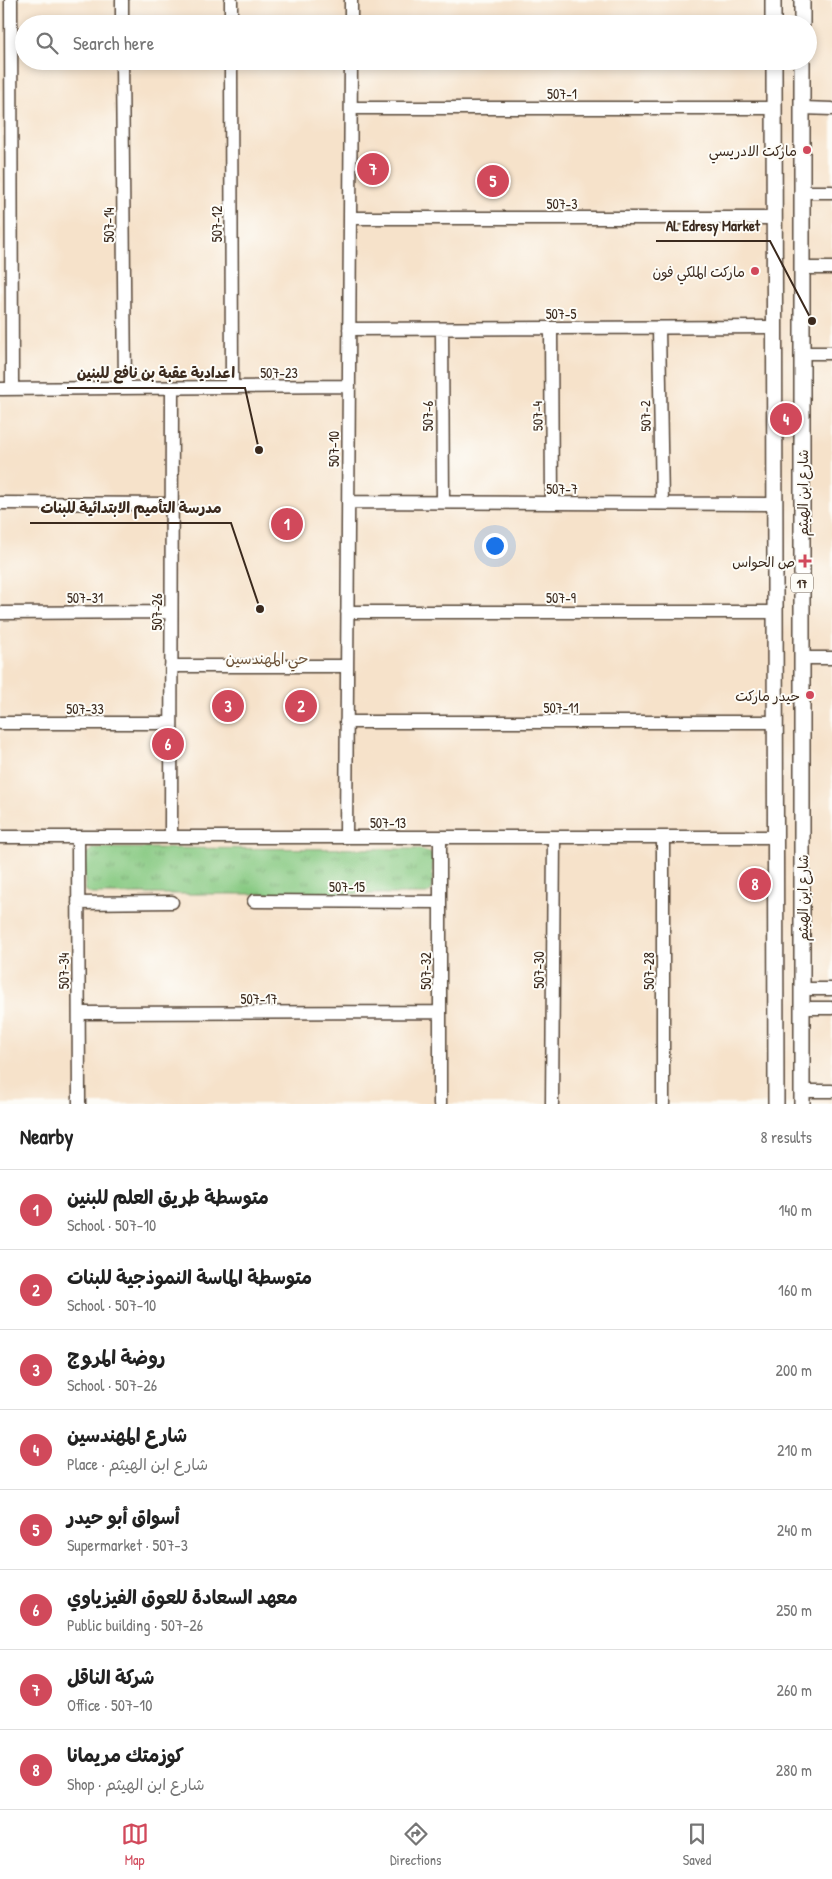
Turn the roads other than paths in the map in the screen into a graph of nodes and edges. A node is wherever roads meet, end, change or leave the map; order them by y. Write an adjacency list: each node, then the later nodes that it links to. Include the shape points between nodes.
1 (11, 0): 38 (street)
2 (122, 0): 7 (street)
3 (230, 0): 8 (street)
4 (352, 0): 9 (street)
5 (773, 0): 10 (main road)
6 (802, 0): 11 (main road)
7 (122, 15)
8 (231, 15)
9 (351, 15)
10 (773, 15)
11 (802, 15)
12 (122, 70): 36 (street, 507-14)
13 (231, 70): 35 (street, 507-12)
14 (351, 70): 17 (street, 507-10)
15 (774, 70): 18 (main road, شارع ابن الهيثم / 17)
16 (802, 70): 19 (main road, شارع ابن الهيثم / 17)
17 (351, 108): 18 (street, 507-1); 23 (street, 507-10)
18 (774, 108): 24 (main road, شارع ابن الهيثم / 17)
19 (802, 108): 20 (street); 21 (main road, شارع ابن الهيثم / 17)
20 (832, 108)
21 (802, 192): 22 (street); 25 (main road, شارع ابن الهيثم / 17)
22 (832, 192)
23 (350, 218): 24 (street, 507-3); 30 (street, 507-10)
24 (774, 218): 27 (main road, شارع ابن الهيثم / 17)
25 (802, 268): 26 (street); 32 (main road, شارع ابن الهيثم / 17)
26 (832, 268)
27 (774, 327): 29 (street, 507-5); 39 (main road, شارع ابن الهيثم / 17)
28 (551, 328): 29 (street, 507-5); 31 (street, 507-5); 44 (street, 507-4)
29 (659, 328): 45 (street, 507-2)
30 (349, 329): 31 (street, 507-5); 34 (street, 507-10)
31 (442, 329): 42 (street, 507-6)
32 (801, 353): 33 (street); 40 (main road, شارع ابن الهيثم / 17)
33 (832, 353)
34 (349, 386): 35 (street, 507-23); 41 (street, 507-10)
35 (232, 387): 37 (street, 507-23)
36 (124, 388): 37 (street, 507-23); 38 (street, 507-23)
37 (172, 388): 46 (street, 507-26)
38 (6, 389)
39 (774, 427): 40 (main road); 47 (main road, شارع ابن الهيثم / 17)
40 (802, 427): 52 (main road, شارع ابن الهيثم / 17)
41 (348, 502): 42 (street, 507-7); 49 (street, 507-10)
42 (443, 502): 44 (street, 507-7)
43 (0, 503): 46 (street)
44 (552, 503): 45 (street, 507-7)
45 (662, 503): 47 (street, 507-7)
46 (171, 504): 48 (street, 507-26)
47 (775, 504): 50 (main road, شارع ابن الهيثم / 17)
48 (171, 612): 51 (street, 507-31); 54 (street, 507-26)
49 (347, 612): 50 (street, 507-9); 55 (street, 507-10)
50 (775, 612): 57 (main road, شارع ابن الهيثم / 17)
51 (0, 613)
52 (802, 658): 53 (street); 72 (main road, شارع ابن الهيثم / 17)
53 (832, 658)
54 (171, 666): 55 (street); 59 (street, 507-26)
55 (347, 666): 56 (street, 507-10)
56 (346, 722): 57 (street, 507-11); 63 (street, 507-10)
57 (775, 722): 67 (main road, شارع ابن الهيثم / 17)
58 (0, 723): 59 (street, 507-33)
59 (171, 723): 62 (street, 507-26)
60 (0, 837): 61 (street, 507-13)
61 (78, 837): 62 (street, 507-13); 71 (street, 507-34)
62 (171, 837): 63 (street, 507-13)
63 (346, 837): 64 (street, 507-13)
64 (440, 837): 65 (street, 507-13); 70 (street, 507-32)
65 (554, 837): 66 (street, 507-13); 82 (street, 507-30)
66 (663, 837): 67 (street, 507-13); 83 (street, 507-28)
67 (775, 837): 84 (main road, شارع ابن الهيثم / 17)
68 (254, 901): 70 (street, 507-15)
69 (172, 902): 71 (street)
70 (440, 902): 76 (street, 507-32)
71 (78, 903): 77 (street, 507-34)
72 (802, 989): 73 (street); 74 (main road, شارع ابن الهيثم / 17)
73 (832, 989)
74 (802, 1008): 75 (street); 79 (main road, شارع ابن الهيثم / 17)
75 (832, 1008)
76 (440, 1012): 77 (street, 507-17); 81 (street, 507-32)
77 (78, 1013): 80 (street, 507-34)
78 (832, 1091): 79 (street)
79 (802, 1098)
80 (79, 1104)
81 (440, 1104)
82 (552, 1104)
83 (663, 1104)
84 (776, 1104)

